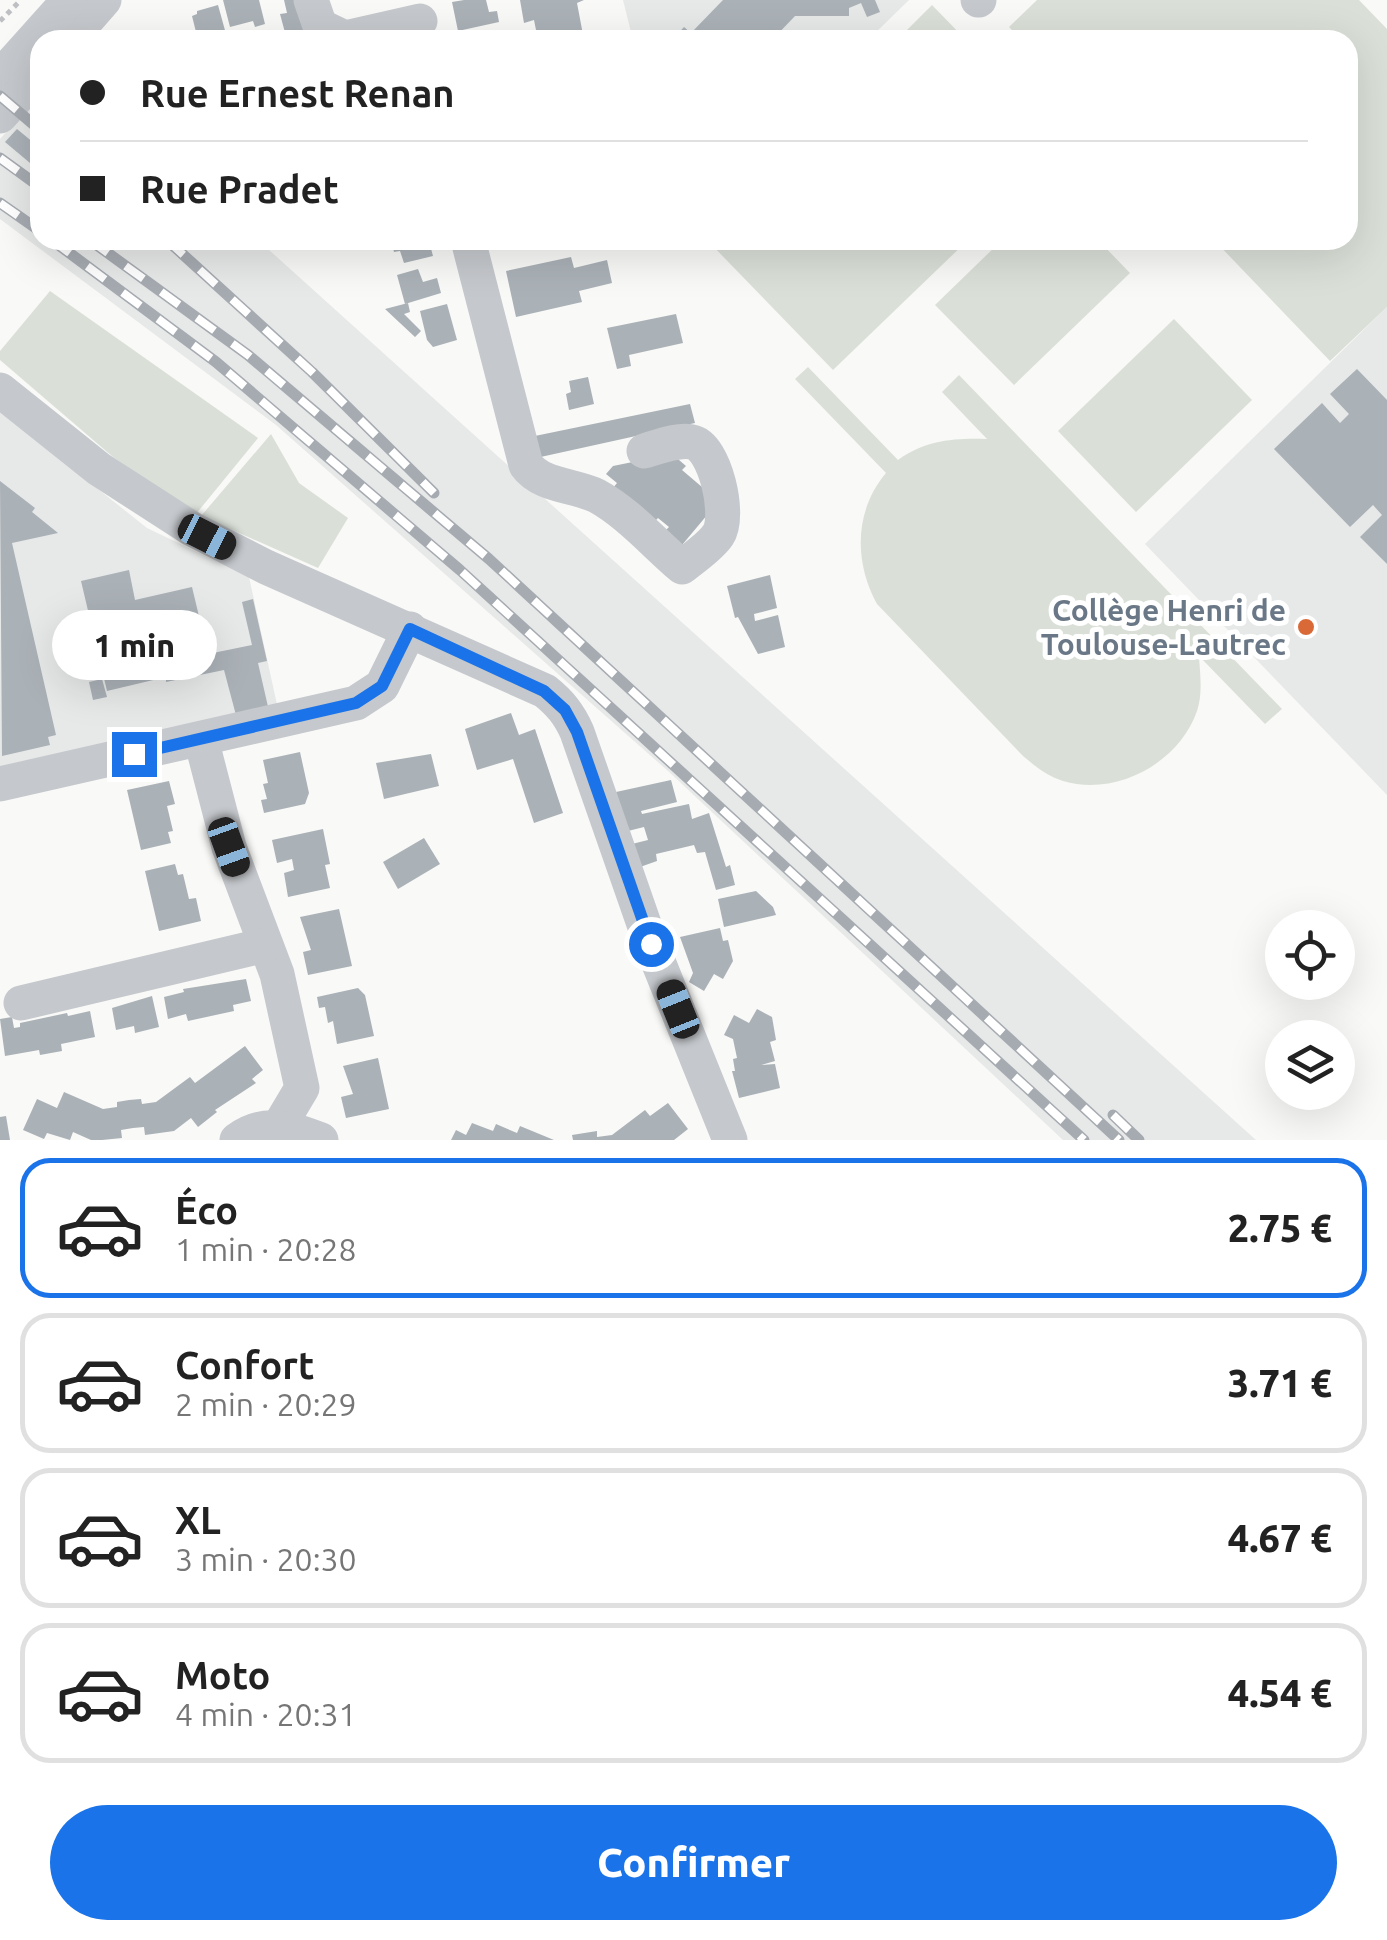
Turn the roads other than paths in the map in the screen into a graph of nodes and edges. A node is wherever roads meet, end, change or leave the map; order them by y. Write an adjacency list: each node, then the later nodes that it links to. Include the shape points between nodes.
1 (311, 0): 6 (street, via 320,26)
2 (91, 1): 4 (street); 5 (street)
3 (420, 20): 7 (street)
4 (56, 30)
5 (75, 30)
6 (328, 30)
7 (378, 30)
8 (30, 52): 9 (street)
9 (0, 77)
10 (30, 83): 11 (street)
11 (0, 116)
12 (471, 250): 14 (street, via 526,465 539,478 610,505 682,567 718,535 724,520 708,455 692,442)
13 (0, 390): 15 (street, via 99,469 192,529)
14 (644, 451)
15 (410, 629): 16 (street, via 373,695); 23 (street, via 544,691 572,720)
16 (201, 739): 17 (street); 18 (street, via 229,847)
17 (0, 784)
18 (265, 945): 19 (street); 20 (street, via 302,1088)
19 (21, 1003)
20 (280, 1125): 21 (street); 22 (street)
21 (237, 1140)
22 (321, 1140)
23 (730, 1140)

